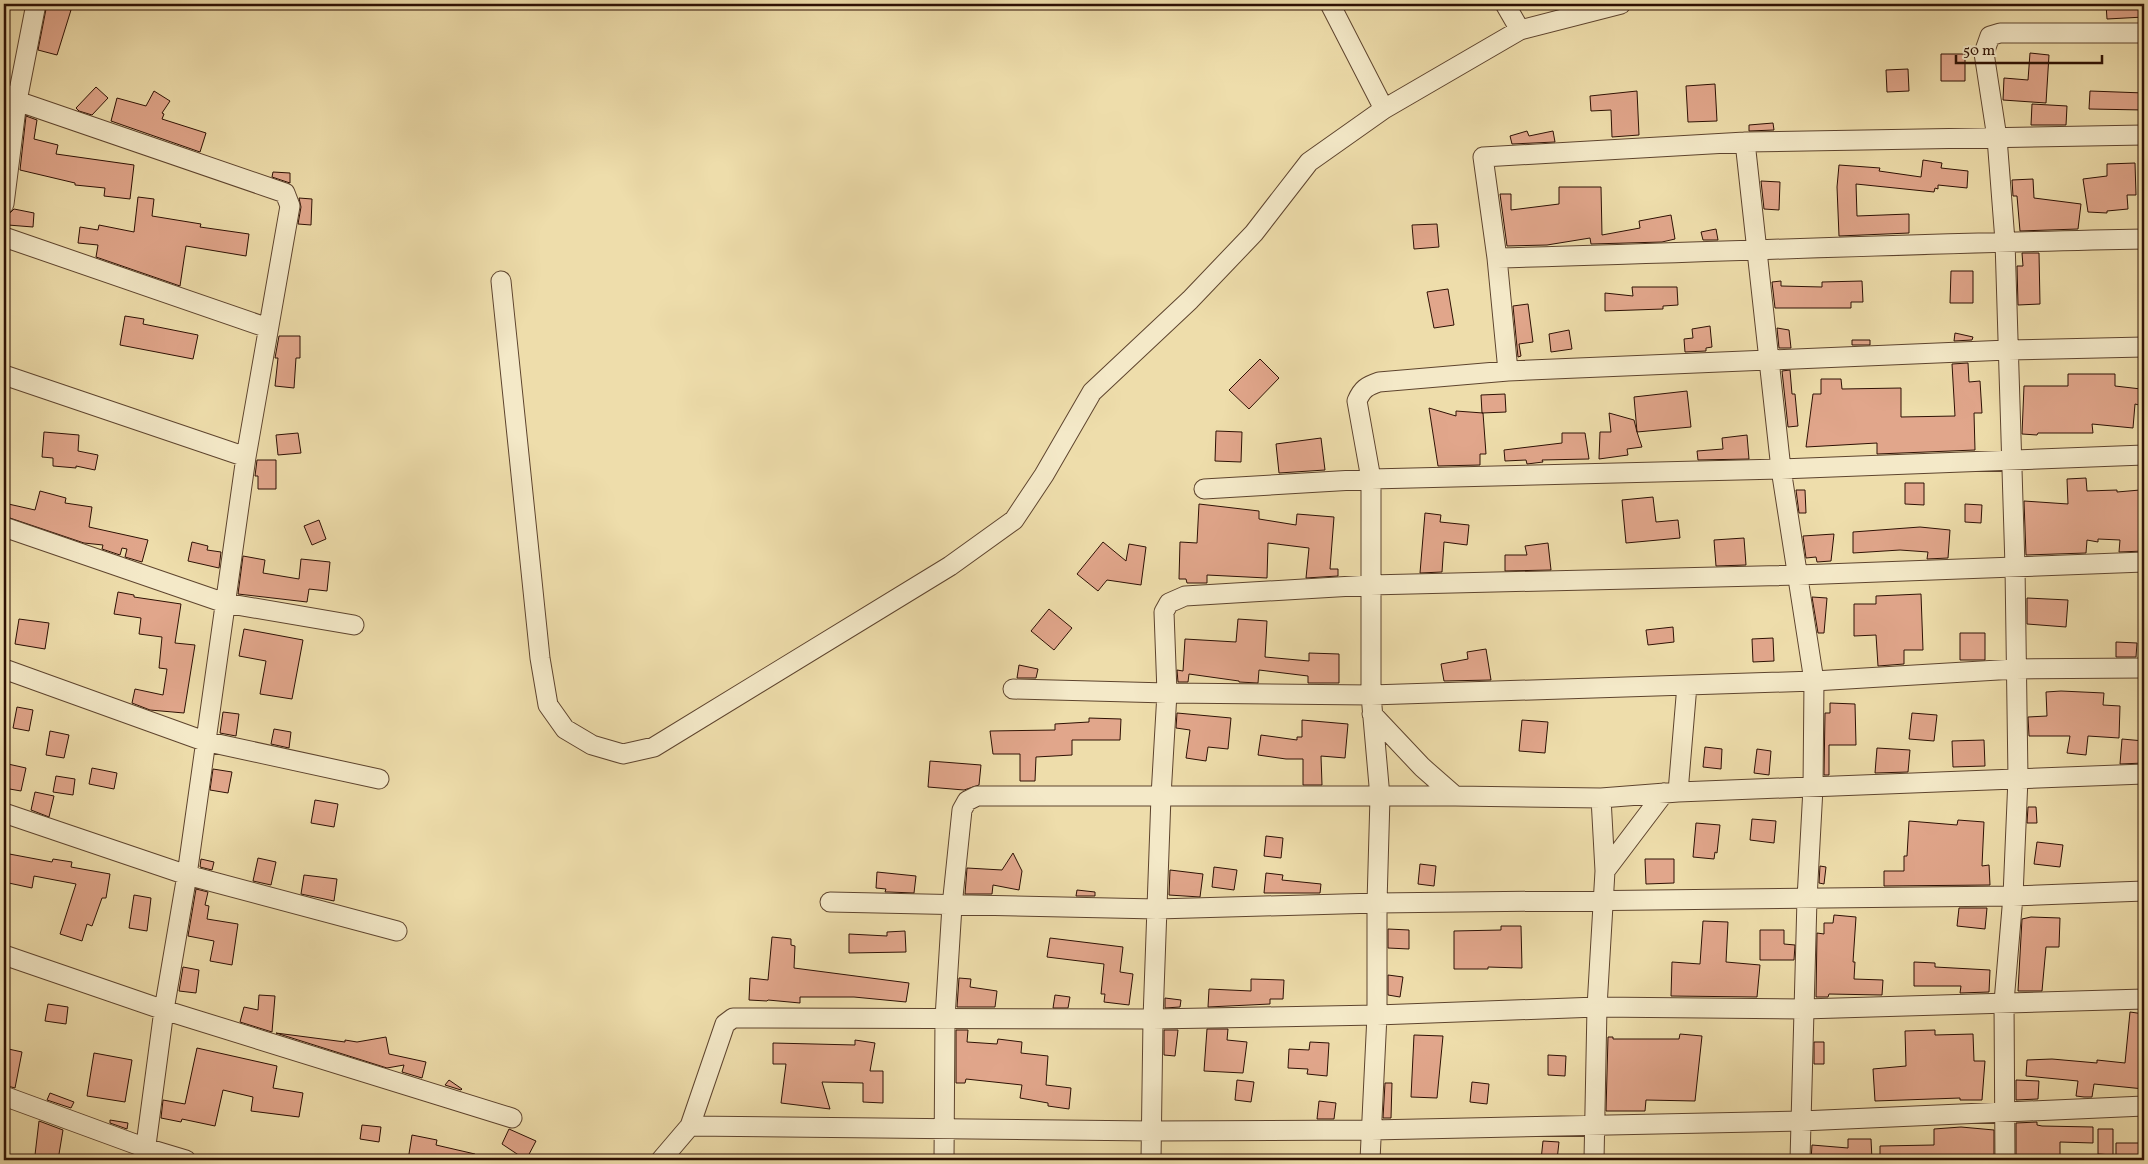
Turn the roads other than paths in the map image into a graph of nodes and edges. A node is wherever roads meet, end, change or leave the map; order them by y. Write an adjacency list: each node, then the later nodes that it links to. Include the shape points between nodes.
1 (36, 4): 7 (street)
2 (1330, 4): 8 (street)
3 (1506, 4): 5 (street)
4 (1621, 4): 5 (street)
5 (1520, 30): 8 (street)
6 (2144, 33): 10 (street, via 2000,33 1990,36 1984,53)
7 (10, 98): 12 (street); 19 (street, via 286,193 290,206)
8 (1384, 109): 18 (street, via 1309,162 1254,233 1190,300 1092,392 1014,520 950,566 654,747 623,754 592,745 565,729 548,705 540,658)
9 (2144, 135): 10 (street)
10 (1997, 138): 11 (street); 15 (street)
11 (1745, 142): 16 (street); 17 (street, via 1483,157)
12 (4, 204)
13 (4, 237): 19 (street)
14 (2144, 239): 15 (street)
15 (2005, 241): 16 (street); 21 (street)
16 (1759, 251): 17 (street); 22 (street)
17 (1497, 258): 23 (street)
18 (501, 281)
19 (268, 328): 26 (street)
20 (2144, 347): 21 (street)
21 (2008, 350): 22 (street); 27 (street)
22 (1770, 360): 23 (street); 28 (street)
23 (1508, 371): 29 (street, via 1379,382 1366,386 1357,401)
24 (4, 375): 26 (street)
25 (2144, 455): 27 (street)
26 (246, 457): 36 (street)
27 (2012, 461): 28 (street); 33 (street)
28 (1781, 469): 29 (street); 34 (street)
29 (1371, 479): 30 (street); 35 (street)
30 (1204, 489)
31 (4, 527): 36 (street)
32 (2144, 562): 33 (street)
33 (2015, 567): 34 (street); 40 (street)
34 (1798, 575): 35 (street); 41 (street)
35 (1370, 585): 44 (street, via 1185,596 1169,603 1164,612); 45 (street)
36 (225, 603): 37 (street); 47 (street)
37 (354, 625)
38 (2144, 668): 40 (street)
39 (4, 669): 47 (street)
40 (2015, 669): 41 (street); 49 (street)
41 (1814, 681): 42 (street); 51 (street)
42 (1687, 685): 45 (street); 52 (street)
43 (1012, 689): 44 (street)
44 (1167, 693): 45 (street); 53 (street)
45 (1371, 695): 46 (street)
46 (1372, 714): 54 (street, via 1422,767); 55 (street)
47 (204, 741): 50 (street); 59 (street)
48 (2144, 774): 49 (street)
49 (2018, 778): 51 (street); 61 (street)
50 (379, 779)
51 (1813, 788): 52 (street); 62 (street)
52 (1671, 792): 56 (street); 58 (street)
53 (1161, 796): 55 (street); 66 (street, via 977,796 962,810); 67 (street)
54 (1455, 796): 55 (street); 56 (street)
55 (1380, 797): 65 (street)
56 (1601, 798): 58 (street)
57 (4, 813): 59 (street)
58 (1605, 871): 64 (street)
59 (187, 875): 68 (street); 74 (street)
60 (2144, 891): 61 (street)
61 (2013, 896): 62 (street); 71 (street)
62 (1807, 899): 64 (street); 73 (street)
63 (830, 902): 66 (street)
64 (1602, 902): 65 (street); 72 (street)
65 (1377, 903): 67 (street); 75 (street)
66 (952, 906): 67 (street); 76 (street)
67 (1157, 909): 77 (street)
68 (397, 931)
69 (4, 955): 74 (street)
70 (2144, 999): 71 (street)
71 (2004, 1002): 73 (street); 80 (street)
72 (1598, 1007): 73 (street); 75 (street); 83 (street)
73 (1804, 1009): 82 (street)
74 (164, 1010): 81 (street); 88 (street)
75 (1377, 1014): 77 (street); 86 (street)
76 (945, 1018): 77 (street); 84 (street, via 733,1018 725,1024); 85 (street)
77 (1153, 1019): 87 (street)
78 (4, 1096): 88 (street)
79 (2144, 1106): 80 (street)
80 (2004, 1111): 82 (street); 96 (street)
81 (512, 1118)
82 (1801, 1121): 83 (street); 95 (street)
83 (1595, 1125): 86 (street); 94 (street)
84 (690, 1126): 85 (street); 90 (street)
85 (943, 1128): 87 (street); 91 (street)
86 (1371, 1130): 87 (street); 93 (street)
87 (1152, 1131): 92 (street)
88 (145, 1154): 89 (street)
89 (186, 1160)
90 (661, 1160)
91 (944, 1160)
92 (1151, 1160)
93 (1370, 1160)
94 (1594, 1160)
95 (1800, 1160)
96 (2005, 1160)

